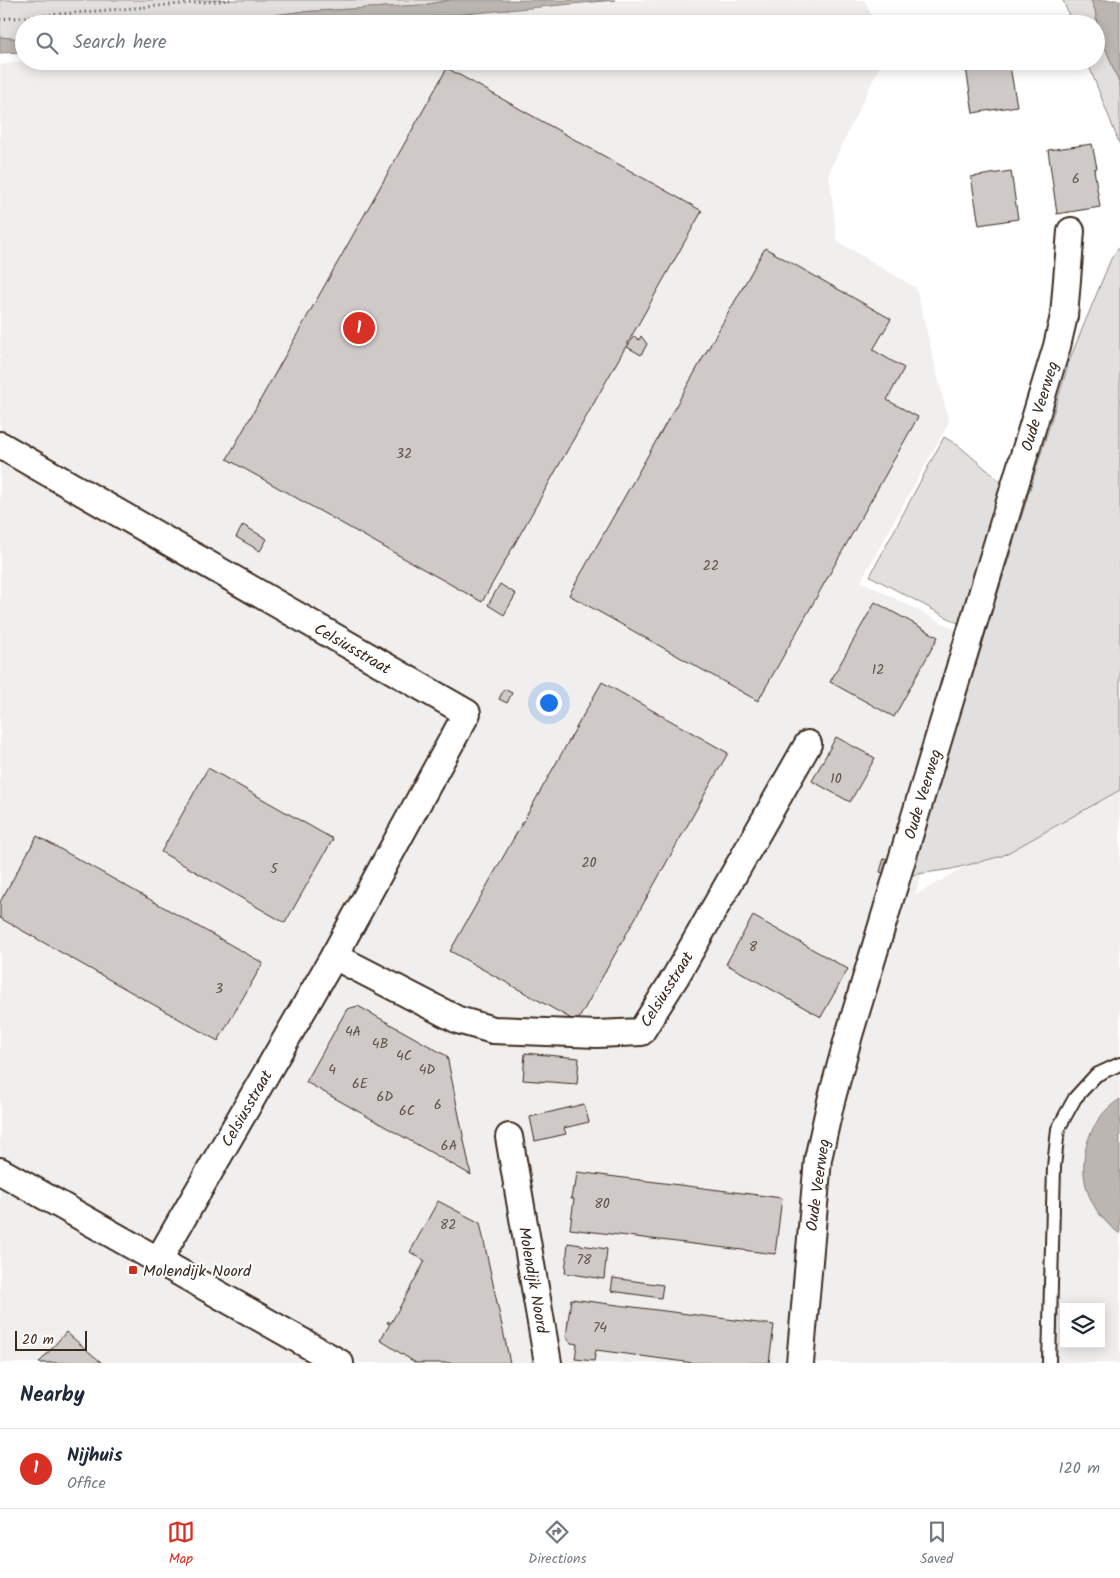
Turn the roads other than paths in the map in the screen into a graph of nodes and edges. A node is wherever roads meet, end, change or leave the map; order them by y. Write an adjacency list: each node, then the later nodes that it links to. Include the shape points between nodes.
1 (1071, 231): 11 (street, Oude Veerweg, via 1064,316 1057,346 831,1101 818,1159)
2 (0, 445): 4 (street, Celsiusstraat, via 467,713)
3 (808, 744): 4 (street, Celsiusstraat, via 641,1032 597,1034 493,1030 458,1020)
4 (334, 956): 8 (street, Celsiusstraat)
5 (1120, 1064): 12 (lane, via 1096,1075 1076,1098 1058,1129 1054,1167)
6 (509, 1137): 10 (street, Molendijk Noord)
7 (0, 1171): 8 (street)
8 (158, 1259): 9 (street)
9 (340, 1363)
10 (548, 1363)
11 (800, 1363)
12 (1049, 1363)

